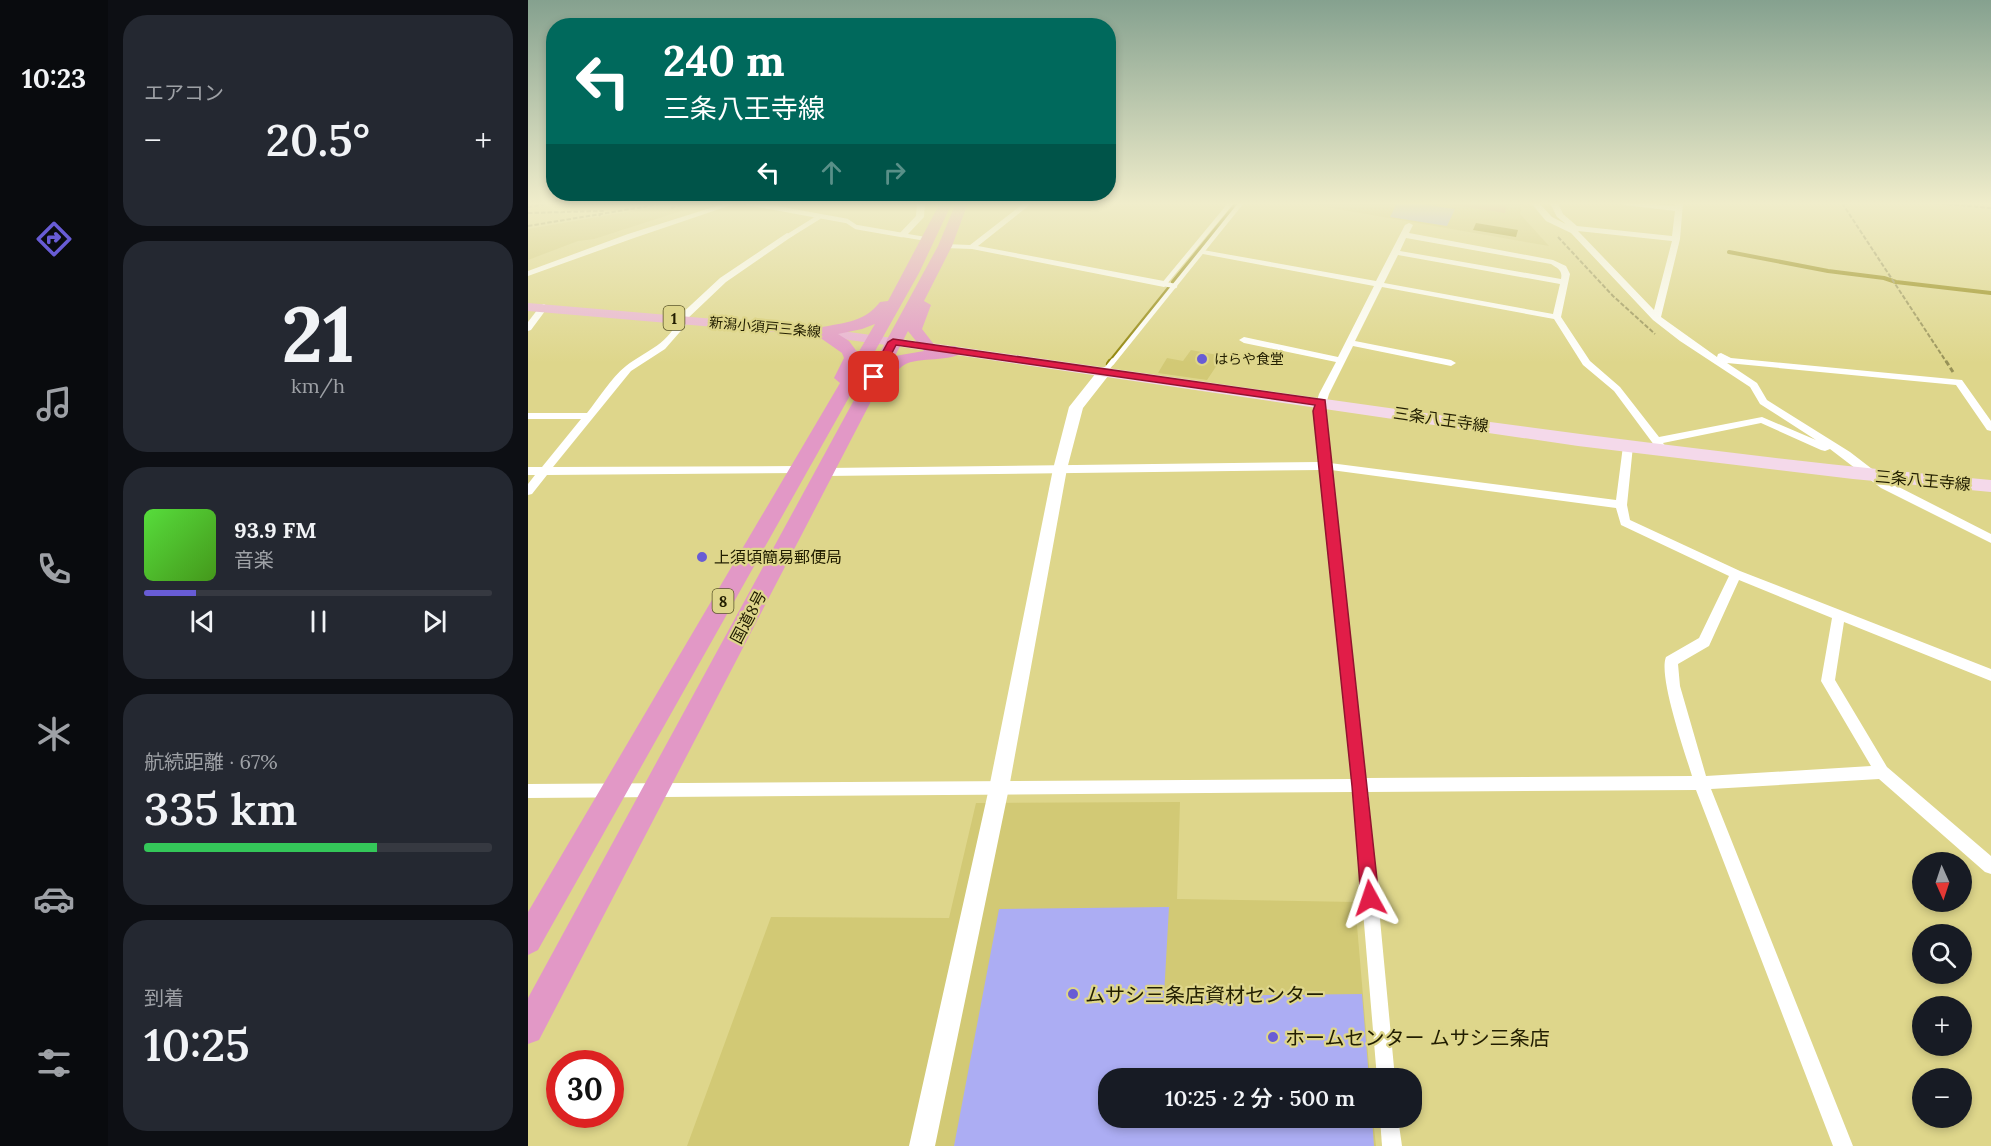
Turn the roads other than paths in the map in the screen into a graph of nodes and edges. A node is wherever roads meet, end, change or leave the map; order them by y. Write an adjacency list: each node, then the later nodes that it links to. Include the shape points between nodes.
1 (575, 256): 15 (street)
2 (758, 256): 25 (street, via 723,280)
3 (921, 256): 14 (highway, 国道8号 / 8)
4 (939, 256): 20 (highway, 国道8号 / 8)
5 (1021, 256): 17 (street)
6 (1187, 256): 17 (lane)
7 (1199, 256): 19 (lane)
8 (1228, 256): 18 (street)
9 (1393, 256): 18 (street)
10 (1420, 256): 16 (street)
11 (1523, 256): 16 (street, via 1553,262 1563,268)
12 (1599, 256): 24 (street)
13 (1672, 256): 24 (street)
14 (912, 273): 27 (highway, via 899,281 875,319 859,326); 28 (highway, 国道8号 / 8)
15 (528, 274)
16 (1564, 282): 23 (street)
17 (1164, 284): 19 (lane)
18 (1380, 284): 23 (street); 32 (street)
19 (1175, 286): 37 (lane)
20 (923, 287): 31 (highway, 国道8号 / 8); 33 (highway, via 929,294 914,329)
21 (528, 307): 22 (main road, 新潟小須戸三条線 / 1)
22 (544, 307): 25 (main road, 新潟小須戸三条線 / 1); 26 (street)
23 (1557, 317): 45 (street, via 1586,363 1617,389)
24 (1656, 318): 29 (street)
25 (681, 319): 27 (main road, 新潟小須戸三条線 / 1); 41 (street, via 682,325 662,347 628,369)
26 (528, 328)
27 (820, 332): 28 (main road, 新潟小須戸三条線 / 1); 39 (highway, via 843,343 852,358 832,396)
28 (874, 339): 31 (main road, 新潟小須戸三条線 / 1); 39 (highway, 国道8号 / 8)
29 (1683, 339): 42 (street, via 1699,340 1729,362 1959,382); 46 (street, via 1754,385 1763,402)
30 (1244, 340): 35 (street)
31 (893, 342): 33 (main road, 三条八王寺線); 43 (highway, 国道8号 / 8)
32 (1350, 343): 35 (street); 36 (street)
33 (928, 346): 34 (main road, 三条八王寺線)
34 (955, 351): 37 (main road, 三条八王寺線); 43 (highway, via 920,354 895,362 872,403)
35 (1341, 360): 38 (street)
36 (1452, 363)
37 (1106, 371): 38 (main road, 三条八王寺線); 48 (street, via 1076,407)
38 (1321, 402): 44 (main road, 三条八王寺線); 47 (street)
39 (833, 411): 49 (highway, 国道8号 / 8)
40 (528, 416): 41 (street)
41 (590, 416): 51 (street)
42 (1991, 428)
43 (847, 430): 52 (highway, 国道8号 / 8)
44 (1628, 446): 45 (main road, 三条八王寺線); 56 (street)
45 (1660, 446): 46 (street, via 1762,420); 53 (main road, 三条八王寺線)
46 (1846, 454): 53 (street)
47 (1325, 466): 48 (street); 56 (street); 63 (street)
48 (1060, 468): 52 (street); 64 (street)
49 (799, 470): 51 (street); 66 (highway, 国道8号 / 8)
50 (528, 471): 51 (street)
51 (544, 471): 55 (street)
52 (826, 472): 67 (highway, 国道8号 / 8)
53 (1872, 476): 54 (main road, 三条八王寺線); 57 (street)
54 (1991, 486)
55 (528, 490)
56 (1621, 506): 58 (street, via 1625,522)
57 (1991, 539)
58 (1736, 574): 59 (street); 62 (street, via 1704,642 1671,661 1673,686)
59 (1839, 616): 60 (street); 61 (street, via 1828,681)
60 (1991, 675)
61 (1882, 772): 62 (street); 68 (street)
62 (1701, 783): 63 (street); 75 (street)
63 (1360, 786): 64 (street); 71 (street)
64 (999, 788): 67 (street); 73 (street)
65 (528, 791): 66 (street)
66 (612, 791): 67 (street); 69 (highway, 国道8号 / 8)
67 (654, 791): 70 (highway, 国道8号 / 8)
68 (1991, 866)
69 (528, 940)
70 (528, 1029)
71 (1385, 1068)
72 (1390, 1128): 74 (street)
73 (922, 1146)
74 (1392, 1146)
75 (1843, 1146)

